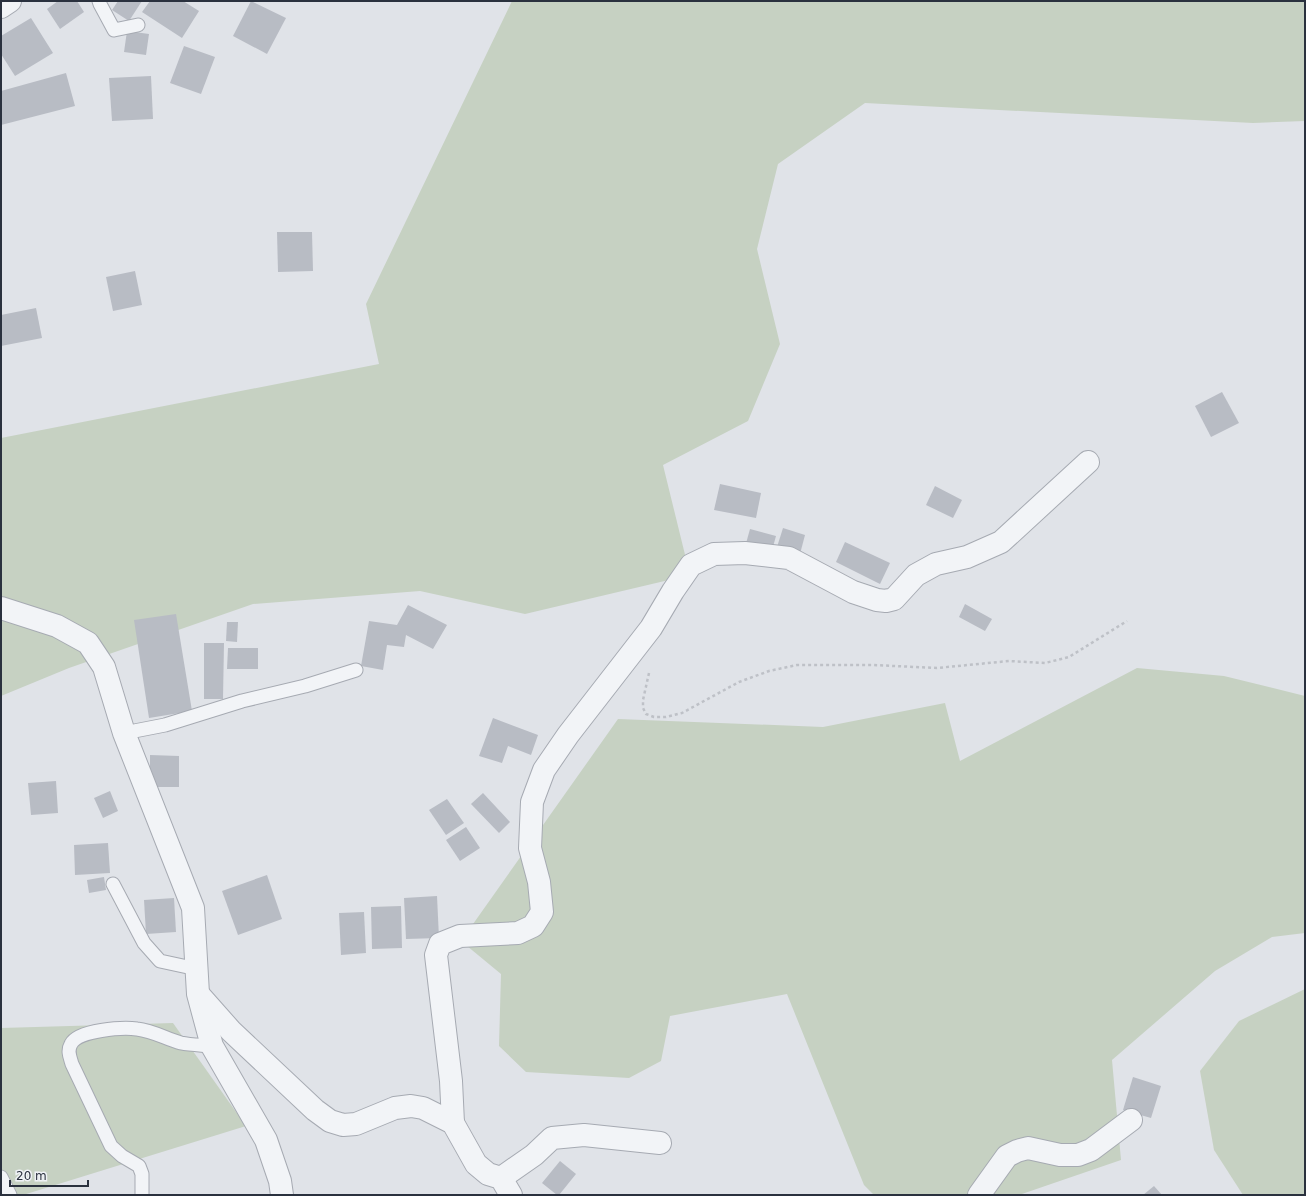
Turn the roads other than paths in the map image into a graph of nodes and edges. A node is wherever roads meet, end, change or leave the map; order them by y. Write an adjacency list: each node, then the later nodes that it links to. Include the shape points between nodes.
1 (10, 1): 3 (street)
2 (99, 1): 4 (lane, via 114,30)
3 (1, 7)
4 (138, 25)
5 (1088, 462): 14 (street, via 1001,542 967,557 936,564 916,575 894,599 886,602 853,592 789,558 714,554 691,565 651,628 544,770 532,802 530,848 542,912 534,926 518,933 460,936 440,944 436,955 451,1081)
6 (1, 608): 8 (street, via 57,626 88,643 104,667)
7 (356, 670): 8 (lane, via 165,725)
8 (124, 733): 10 (street, via 193,908)
9 (113, 884): 10 (lane, via 144,943 160,961)
10 (197, 969): 11 (street)
11 (198, 994): 12 (street); 14 (street, via 242,1041 330,1121 343,1125 356,1124 395,1108 411,1106 423,1108)
12 (212, 1046): 19 (lane, via 180,1043 159,1034 137,1029 103,1030 80,1035 71,1042 68,1052 72,1064 111,1146 139,1166 142,1174); 20 (street, via 266,1140)
13 (1131, 1120): 21 (street, via 1091,1150 1078,1154 1060,1155 1028,1148 1017,1151 1007,1156)
14 (453, 1123): 17 (street, via 476,1164)
15 (660, 1143): 17 (street, via 584,1135 552,1138)
16 (1, 1177): 18 (lane)
17 (506, 1187)
18 (10, 1195)
19 (142, 1195)
20 (282, 1195)
21 (979, 1195)

